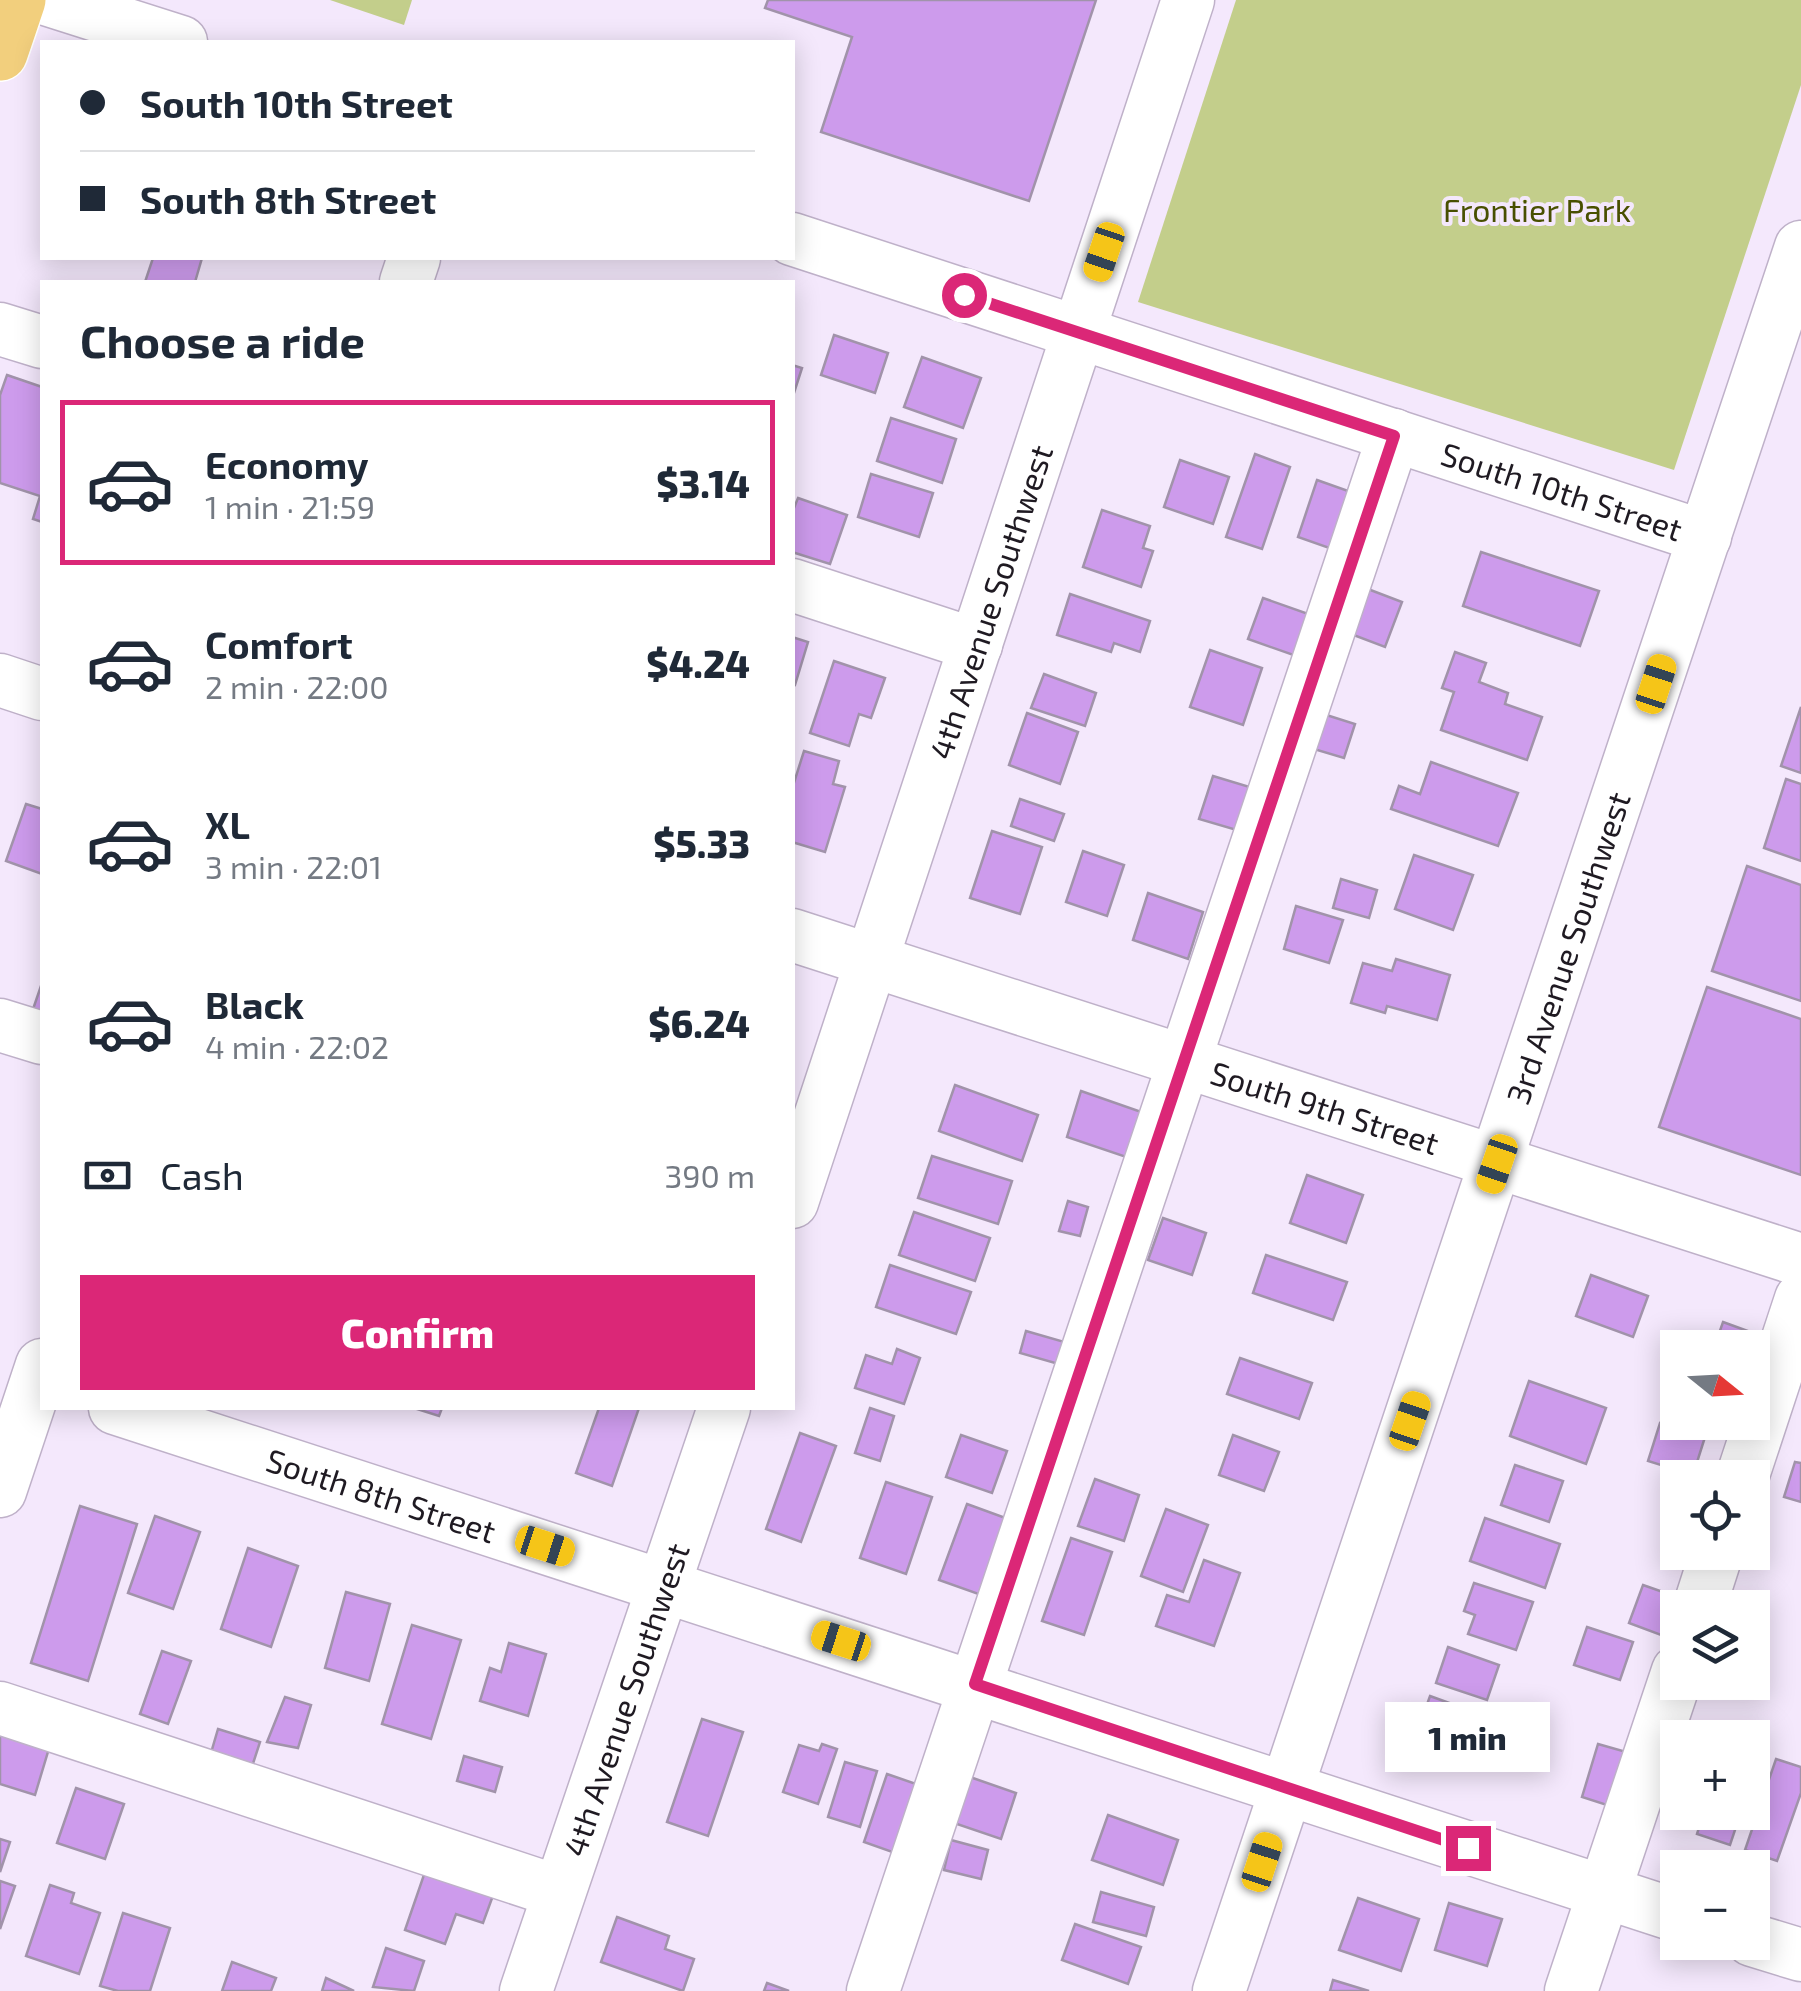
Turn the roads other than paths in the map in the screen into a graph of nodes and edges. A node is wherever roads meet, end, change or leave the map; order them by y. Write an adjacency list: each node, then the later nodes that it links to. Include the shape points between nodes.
1 (18, 0): 5 (highway)
2 (49, 0): 4 (street)
3 (1188, 0): 9 (street, 4th Avenue Southwest)
4 (175, 40)
5 (0, 54)
6 (795, 240): 9 (street, South 10th Street)
7 (1801, 248): 12 (street, 3rd Avenue Southwest)
8 (0, 329): 10 (street)
9 (1078, 331): 11 (street, South 10th Street); 14 (street, 4th Avenue Southwest)
10 (40, 341)
11 (1394, 436): 12 (street, South 10th Street); 21 (street)
12 (1705, 537): 22 (street, 3rd Avenue Southwest)
13 (795, 586): 14 (street)
14 (976, 645): 18 (street, 4th Avenue Southwest)
15 (0, 680): 16 (street)
16 (40, 693)
17 (795, 936): 18 (street, South 9th Street)
18 (873, 960): 21 (street, South 9th Street); 23 (street, 4th Avenue Southwest)
19 (0, 1025): 20 (street)
20 (40, 1037)
21 (1186, 1062): 22 (street, South 9th Street); 32 (street)
22 (1497, 1164): 24 (street, South 9th Street); 35 (street, 3rd Avenue Southwest)
23 (795, 1193)
24 (1801, 1260)
25 (1801, 1299): 29 (street)
26 (30, 1376): 30 (street)
27 (120, 1410): 31 (street, South 8th Street)
28 (723, 1410): 31 (street, 4th Avenue Southwest)
29 (1748, 1460)
30 (0, 1491)
31 (666, 1584): 32 (street, South 8th Street); 36 (street, 4th Avenue Southwest)
32 (975, 1684): 35 (street, South 8th Street); 42 (street)
33 (1668, 1700): 37 (street)
34 (0, 1708): 36 (street)
35 (1286, 1788): 37 (street, South 8th Street); 43 (street, 3rd Avenue Southwest)
36 (560, 1892): 41 (street, 4th Avenue Southwest)
37 (1604, 1892): 38 (street, South 8th Street); 44 (street)
38 (1660, 1910)
39 (1770, 1946): 40 (street)
40 (1801, 1956)
41 (526, 1991)
42 (873, 1991)
43 (1219, 1991)
44 (1571, 1991)

